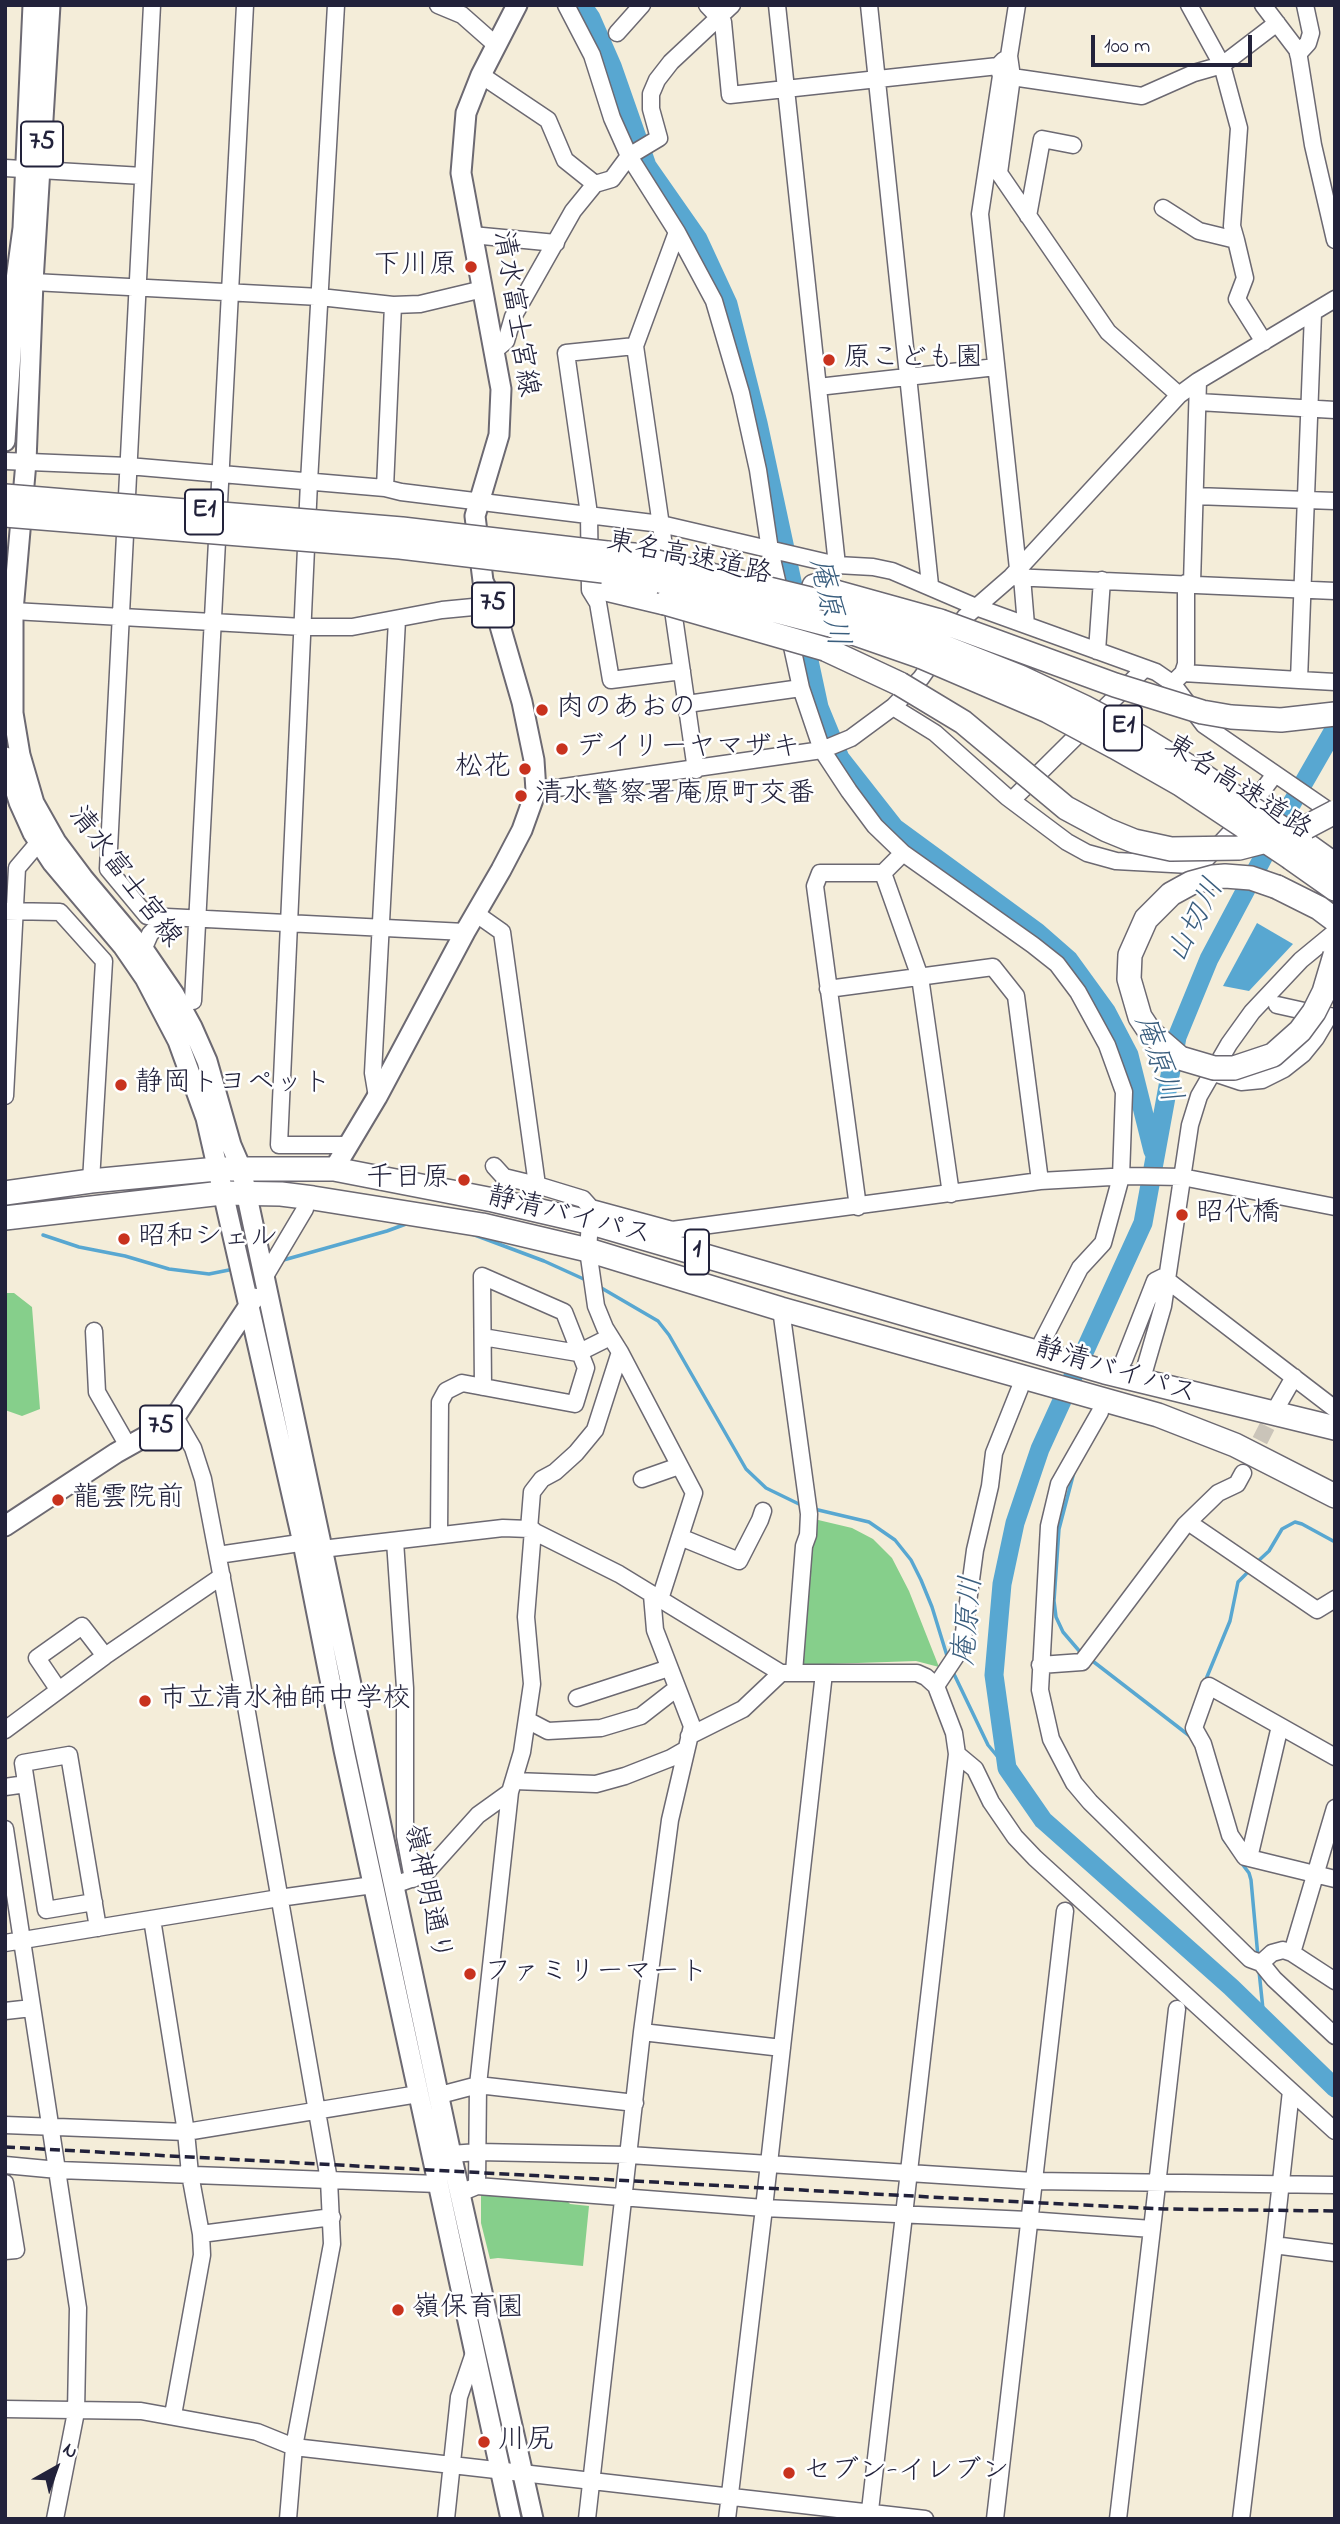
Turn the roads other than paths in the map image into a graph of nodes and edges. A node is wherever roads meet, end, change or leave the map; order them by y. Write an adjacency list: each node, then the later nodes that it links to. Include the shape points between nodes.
1 (33, 5): 31 (main road, 清水富士宮線 / 75)
2 (50, 5): 31 (main road, 清水富士宮線 / 75)
3 (152, 5): 32 (street)
4 (245, 5): 44 (street)
5 (336, 5): 45 (street)
6 (438, 5): 21 (street, via 462,15)
7 (517, 5): 21 (main road, 清水富士宮線 / 75)
8 (566, 5): 30 (street, via 593,55 612,118)
9 (642, 5): 20 (street)
10 (707, 5): 18 (street)
11 (732, 5): 18 (street)
12 (777, 5): 28 (street)
13 (869, 5): 27 (street)
14 (1017, 5): 23 (street)
15 (1189, 5): 24 (street)
16 (1263, 5): 19 (street)
17 (1304, 5): 22 (street, via 1311,33)
18 (719, 17): 28 (street, via 730,95); 30 (street, via 657,80 651,109 659,138)
19 (1277, 23): 22 (street); 24 (street)
20 (617, 33)
21 (496, 45): 25 (main road, 清水富士宮線 / 75)
22 (1298, 54): 39 (street)
23 (1003, 61): 26 (street); 27 (street); 52 (street, via 980,214)
24 (1222, 65): 26 (street, via 1142,96); 38 (street, via 1239,128 1232,226)
25 (481, 75): 33 (street, via 548,120 565,160); 37 (main road, 清水富士宮線 / 75, via 466,113 461,173)
26 (1012, 77): 35 (street, via 999,173)
27 (876, 81): 28 (street); 53 (street)
28 (786, 90): 55 (street)
29 (1073, 145): 35 (street, via 1042,139)
30 (632, 154): 33 (street, via 612,179); 36 (street)
31 (24, 169): 32 (street); 41 (main road, 清水富士宮線 / 75)
32 (143, 176): 42 (street)
33 (595, 184): 40 (street)
34 (1163, 208): 38 (street, via 1199,231)
35 (1028, 216): 56 (street, via 1108,332)
36 (677, 232): 50 (street); 75 (street, via 714,301 741,393)
37 (472, 235): 40 (street); 43 (main road, 清水富士宮線 / 75)
38 (1236, 240): 49 (street, via 1245,278 1237,299)
39 (1335, 240)
40 (556, 243): 51 (street, via 513,317 506,341)
41 (18, 281): 42 (street); 60 (main road, 清水富士宮線 / 75); 62 (main road, 清水富士宮線 / 75)
42 (138, 286): 44 (street); 63 (street)
43 (483, 289): 47 (street, via 420,304); 51 (main road, 清水富士宮線 / 75)
44 (229, 292): 45 (street); 64 (street)
45 (320, 297): 47 (street); 65 (street)
46 (1335, 299): 48 (street)
47 (393, 305): 66 (street)
48 (1313, 313): 49 (street); 58 (street)
49 (1264, 342): 54 (street)
50 (635, 346): 72 (street, via 566,353); 74 (street)
51 (494, 351): 71 (main road, 清水富士宮線 / 75, via 501,389 499,435)
52 (996, 367): 53 (street); 78 (street)
53 (908, 378): 55 (street); 82 (street)
54 (1198, 381): 56 (street); 57 (street)
55 (818, 387): 76 (street)
56 (1180, 395): 78 (street)
57 (1198, 402): 58 (street); 68 (street)
58 (1309, 409): 59 (street); 69 (street)
59 (1335, 410)
60 (5, 441)
61 (5, 461): 62 (street)
62 (26, 462): 63 (street); 87 (main road, 清水富士宮線 / 75)
63 (128, 466): 64 (street); 88 (street)
64 (219, 474): 65 (street); 90 (street)
65 (309, 482): 66 (street); 92 (street)
66 (385, 488): 71 (street)
67 (5, 496): 77 (highway, 東名高速道路 / E1, bridge, via 415,530)
68 (1195, 496): 69 (street); 81 (street)
69 (1306, 500): 70 (street); 83 (street)
70 (1335, 501)
71 (478, 502): 72 (street); 85 (main road, 清水富士宮線 / 75, via 475,516 483,581)
72 (589, 514): 74 (street); 96 (street, via 590,590 598,603 611,680)
73 (5, 515): 77 (highway, 東名高速道路 / E1, bridge, via 448,552)
74 (661, 524): 75 (street); 96 (street)
75 (773, 550): 76 (street); 100 (street)
76 (836, 565): 82 (street, via 873,567)
77 (604, 570): 79 (highway, 東名高速道路 / E1)
78 (1017, 575): 80 (street); 86 (street); 91 (street)
79 (661, 576): 93 (highway, 東名高速道路 / E1, bridge, via 827,624); 93 (highway, 東名高速道路 / E1, bridge, via 814,593); 110 (highway, bridge, via 900,684 963,722 1066,808 1134,841 1171,849 1239,848 1293,834)
80 (1102, 580): 81 (street); 94 (street)
81 (1189, 583): 83 (street); 97 (street, via 1186,664)
82 (930, 585): 86 (street)
83 (1302, 589): 84 (street); 98 (street)
84 (1335, 591)
85 (494, 605): 89 (street); 108 (main road, 清水富士宮線 / 75, via 522,702)
86 (976, 607): 91 (street); 102 (street)
87 (13, 611): 88 (street); 126 (main road, 清水富士宮線 / 75, via 13,713 34,803 56,842)
88 (121, 617): 90 (street); 119 (street, via 108,869 147,916)
89 (397, 620): 92 (street, via 352,627); 123 (street)
90 (212, 623): 92 (street); 120 (street)
91 (1026, 625): 94 (street)
92 (303, 627): 122 (street)
93 (930, 640): 103 (highway, bridge, via 1115,685 1202,712 1281,720); 112 (highway, 東名高速道路 / E1, bridge, via 1020,677 1144,739)
94 (1097, 651): 95 (street)
95 (1145, 668): 97 (street); 109 (street)
96 (682, 671): 101 (street)
97 (1178, 678): 98 (street); 107 (street, via 1204,725)
98 (1299, 680): 99 (street)
99 (1335, 682)
100 (802, 688): 101 (street); 104 (street)
101 (687, 704): 106 (street)
102 (893, 707): 104 (street, via 851,738); 109 (street, via 935,733)
103 (1335, 714)
104 (825, 749): 106 (street); 113 (street, via 875,826)
105 (5, 757): 111 (main road, 清水富士宮線, via 19,802)
106 (696, 770): 108 (street)
107 (1279, 777): 109 (street, via 1204,861 1190,865 1116,861 1087,853); 110 (street)
108 (536, 791): 118 (main road, 清水富士宮線 / 75, via 522,830)
109 (1012, 800)
110 (1335, 814)
111 (39, 842): 117 (street, via 16,868); 139 (main road, 清水富士宮線, via 145,978 192,1075)
112 (1297, 850): 114 (highway, 東名高速道路 / E1); 116 (highway, 東名高速道路 / E1)
113 (903, 853): 115 (street); 141 (street, via 1057,964 1078,992 1107,1045 1124,1093)
114 (1335, 865)
115 (883, 873): 128 (street); 129 (street, via 820,873 815,886)
116 (1335, 889)
117 (10, 911): 134 (street); 143 (street, via 60,912 104,961)
118 (475, 913): 124 (main road, 清水富士宮線 / 75); 145 (street, via 502,932)
119 (166, 917): 120 (street); 126 (street)
120 (197, 919): 122 (street); 130 (street)
121 (1335, 920): 127 (highway, bridge, via 1297,896 1251,878 1225,876 1191,883 1171,894 1146,919 1130,955 1129,979 1140,1017 1163,1046 1198,1065 1234,1068 1273,1055 1300,1031 1324,992)
122 (290, 924): 123 (street); 136 (street, via 279,1145)
123 (382, 927): 124 (street); 135 (street, via 373,1073)
124 (465, 932): 135 (main road, 清水富士宮線 / 75)
125 (1335, 932): 133 (street, via 1274,986)
126 (143, 950): 138 (main road, 清水富士宮線 / 75, via 174,994 207,1061)
127 (1335, 955)
128 (920, 977): 129 (street); 144 (street, via 993,967 1016,996); 148 (street)
129 (828, 989): 150 (street)
130 (193, 1001)
131 (1277, 1005): 132 (street)
132 (1332, 1017): 133 (street, via 1303,1054 1262,1080 1241,1082)
133 (1212, 1072): 142 (street, via 1199,1096)
134 (5, 1096)
135 (377, 1097): 136 (main road, 清水富士宮線 / 75)
136 (348, 1145): 140 (main road, 清水富士宮線 / 75)
137 (494, 1166): 145 (street, via 504,1177)
138 (241, 1168): 139 (highway, 静清バイパス / 1); 140 (highway, 静清バイパス / 1); 149 (main road, 清水富士宮線 / 75)
139 (217, 1169): 143 (highway, 静清バイパス / 1); 147 (main road, 清水富士宮線)
140 (334, 1169): 153 (highway, 静清バイパス / 1)
141 (1125, 1176): 142 (street); 144 (street); 163 (street, via 1103,1243 1080,1268)
142 (1179, 1177): 151 (street); 157 (street)
143 (91, 1181): 146 (highway, 静清バイパス / 1)
144 (1040, 1181): 148 (street)
145 (537, 1185): 153 (street, via 583,1199)
146 (5, 1192)
147 (222, 1193): 149 (highway, 静清バイパス / 1); 154 (highway, 静清バイパス / 1); 158 (main road, 清水富士宮線)
148 (951, 1194): 150 (street)
149 (247, 1195): 155 (highway, 静清バイパス / 1, via 313,1198 482,1225); 156 (main road, 清水富士宮線 / 75)
150 (858, 1207): 153 (street, via 672,1230)
151 (1335, 1208)
152 (305, 1209): 156 (street)
153 (590, 1215): 155 (street); 163 (highway, 静清バイパス / 1)
154 (5, 1218)
155 (588, 1250): 159 (highway, 静清バイパス / 1); 162 (street, via 596,1306)
156 (264, 1278): 158 (main road, 75); 188 (main road, 嶺神明通り)
157 (1167, 1279): 166 (street, via 1155,1282); 167 (street); 168 (street)
158 (250, 1305): 174 (main road, 75); 188 (main road, 嶺神明通り)
159 (781, 1309): 171 (highway, 静清バイパス / 1, via 1043,1381); 196 (street, via 808,1514)
160 (94, 1331): 176 (street, via 97,1392)
161 (483, 1337): 165 (street); 165 (street, via 482,1276 564,1312); 169 (street)
162 (610, 1337): 164 (street); 165 (street)
163 (1049, 1350): 166 (highway, 静清バイパス / 1)
164 (620, 1352): 177 (street); 184 (street, via 595,1430 532,1492)
165 (578, 1353): 169 (street, via 586,1368 575,1404)
166 (1114, 1366): 168 (highway, 静清バイパス / 1)
167 (1294, 1377): 172 (street); 173 (street)
168 (1141, 1382): 175 (highway, 静清バイパス / 1)
169 (483, 1387): 185 (street, via 462,1383 446,1391 440,1402)
170 (1020, 1388): 198 (street, via 994,1453 962,1647)
171 (1096, 1404): 180 (highway, 静清バイパス / 1, via 1158,1415 1196,1429); 194 (street, via 1055,1495)
172 (1278, 1405)
173 (1335, 1409)
174 (175, 1417): 176 (main road, 75); 189 (street, via 203,1479)
175 (1335, 1429)
176 (128, 1446): 183 (main road, 75)
177 (679, 1466): 179 (street); 186 (street, via 694,1493)
178 (1243, 1474): 182 (street, via 1237,1484 1219,1493)
179 (642, 1479)
180 (1335, 1496)
181 (763, 1511): 186 (street, via 739,1561)
182 (1188, 1522): 192 (street, via 1317,1610); 194 (street, via 1082,1662)
183 (5, 1526)
184 (531, 1529): 185 (street); 191 (street); 202 (street, via 526,1616 532,1684)
185 (439, 1535): 187 (street)
186 (680, 1538): 191 (street)
187 (395, 1541): 188 (street); 216 (street, via 405,1688)
188 (315, 1544): 189 (street); 216 (main road, 嶺神明通り); 217 (main road, 嶺神明通り, via 344,1750)
189 (218, 1555): 190 (street)
190 (222, 1576): 193 (street); 218 (street)
191 (656, 1597): 195 (street, via 655,1630); 196 (street)
192 (1335, 1599)
193 (105, 1656): 200 (street); 200 (street, via 82,1626 37,1658)
194 (1040, 1665): 226 (street, via 1040,1690 1051,1738 1074,1783 1170,1882 1250,1959)
195 (669, 1668): 199 (street); 201 (street)
196 (788, 1672): 197 (street); 205 (street, via 743,1709)
197 (824, 1673): 198 (street, via 917,1673); 233 (street)
198 (936, 1686): 206 (street, via 954,1732)
199 (677, 1688): 202 (street, via 641,1716 601,1728 548,1731); 205 (street, via 692,1726)
200 (58, 1689): 204 (street)
201 (577, 1698)
202 (527, 1720): 210 (street)
203 (1280, 1726): 207 (street); 213 (street); 213 (street, via 1209,1686 1194,1728 1230,1836)
204 (5, 1730)
205 (687, 1743): 210 (street, via 671,1758 596,1784); 231 (street, via 670,1820)
206 (957, 1754): 235 (street, via 975,1769 997,1811 1035,1858); 250 (street)
207 (1335, 1757)
208 (26, 1784): 209 (street); 219 (street, via 46,1910); 219 (street, via 23,1763 69,1755)
209 (5, 1787)
210 (512, 1787): 216 (street, via 478,1815 425,1874); 234 (street)
211 (1335, 1808): 214 (street)
212 (5, 1829): 223 (street)
213 (1249, 1858): 214 (street)
214 (1315, 1875): 215 (street); 225 (street)
215 (1335, 1879)
216 (404, 1882): 237 (main road, 嶺神明通り)
217 (373, 1885): 218 (street); 236 (main road, 嶺神明通り)
218 (279, 1898): 221 (street); 239 (street)
219 (94, 1902): 222 (street)
220 (1065, 1911): 253 (street)
221 (152, 1919): 222 (street); 243 (street)
222 (98, 1928): 223 (street)
223 (22, 1941): 224 (street); 228 (street)
224 (5, 1943)
225 (1292, 1953): 226 (street, via 1272,1953); 227 (street)
226 (1261, 1963): 232 (street)
227 (1335, 1981)
228 (33, 2008): 230 (street); 241 (street)
229 (1177, 2009): 256 (street)
230 (5, 2011)
231 (642, 2032): 233 (street); 238 (street)
232 (1335, 2036)
233 (782, 2048): 247 (street)
234 (478, 2085): 237 (street); 238 (street); 244 (street)
235 (1291, 2091): 242 (street); 257 (street)
236 (418, 2094): 239 (street); 255 (main road, 嶺神明通り)
237 (440, 2095): 245 (main road, 嶺神明通り)
238 (635, 2103): 246 (street)
239 (319, 2112): 243 (street); 252 (street)
240 (5, 2125): 241 (street)
241 (51, 2127): 243 (street); 249 (street)
242 (1335, 2131)
243 (186, 2132): 251 (street)
244 (478, 2152): 245 (street); 246 (street); 259 (street)
245 (451, 2154): 259 (main road, 嶺神明通り)
246 (629, 2155): 247 (street); 260 (street)
247 (768, 2164): 250 (street); 261 (street)
248 (5, 2165): 249 (street)
249 (58, 2170): 251 (street); 272 (street, via 78,2308)
250 (909, 2173): 253 (street); 262 (street)
251 (190, 2174): 252 (street); 266 (street)
252 (329, 2180): 255 (street); 263 (street)
253 (1033, 2181): 256 (street); 264 (street)
254 (5, 2183): 268 (street, via 16,2250)
255 (438, 2183): 270 (main road, 嶺神明通り)
256 (1157, 2184): 257 (street); 265 (street)
257 (1281, 2184): 258 (street); 267 (street)
258 (1335, 2185)
259 (469, 2189): 260 (street); 277 (main road, 嶺神明通り)
260 (623, 2198): 261 (street); 278 (street)
261 (764, 2208): 262 (street); 279 (street)
262 (904, 2214): 264 (street); 280 (street)
263 (332, 2217): 266 (street); 274 (street, via 332,2244)
264 (1028, 2220): 265 (street); 289 (street)
265 (1152, 2230): 290 (street)
266 (201, 2234): 273 (street, via 202,2255)
267 (1274, 2245): 269 (street); 291 (street)
268 (5, 2251)
269 (1335, 2253)
270 (474, 2353): 275 (street, via 459,2397); 276 (main road, 嶺神明通り)
271 (5, 2409): 272 (street)
272 (76, 2412): 273 (street); 281 (street)
273 (173, 2415): 274 (street, via 257,2432)
274 (294, 2447): 275 (street); 282 (street)
275 (452, 2465): 276 (street); 283 (street)
276 (499, 2471): 277 (street); 284 (main road, 嶺神明通り)
277 (523, 2474): 278 (street); 285 (main road, 嶺神明通り)
278 (592, 2482): 279 (street); 286 (street)
279 (729, 2497): 280 (street); 287 (street)
280 (870, 2515): 288 (street)
281 (55, 2519)
282 (287, 2519)
283 (446, 2519)
284 (511, 2519)
285 (533, 2519)
286 (587, 2519)
287 (727, 2519)
288 (925, 2519)
289 (995, 2519)
290 (1118, 2519)
291 (1241, 2519)

